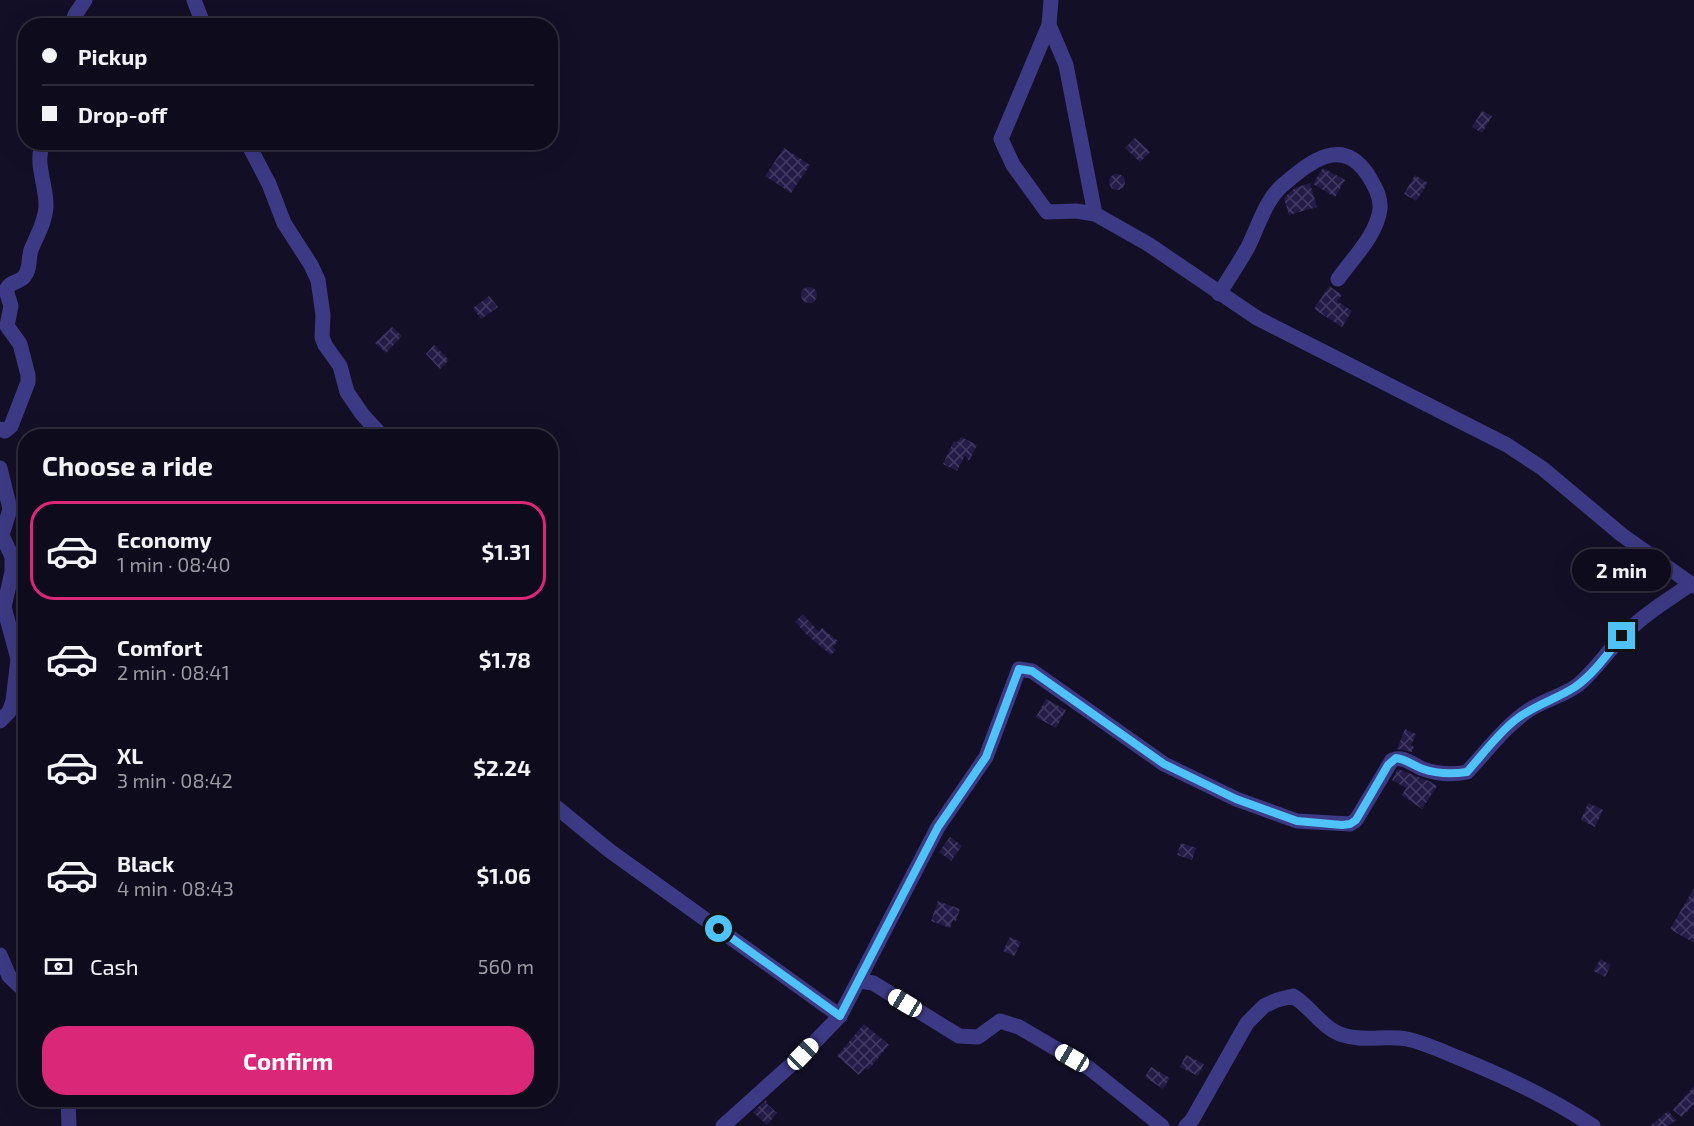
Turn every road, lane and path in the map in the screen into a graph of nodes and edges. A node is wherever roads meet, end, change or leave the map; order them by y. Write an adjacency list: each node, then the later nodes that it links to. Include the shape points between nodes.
1 (85, 0): 4 (street)
2 (194, 0): 5 (street)
3 (1051, 0): 6 (street)
4 (74, 18)
5 (201, 18)
6 (1049, 25): 9 (street, via 1066,65); 9 (street, via 1002,134 1002,145 1047,212)
7 (41, 150): 12 (street, via 44,218 30,252 28,270 6,290 11,311 7,326 20,344 28,382 11,426 5,431)
8 (251, 150): 13 (street, via 284,223 318,280 325,345 340,366 347,392)
9 (1095, 214): 11 (street, via 1148,244)
10 (1338, 279): 11 (street, via 1370,235 1380,207 1375,187 1364,169 1349,157 1336,154 1312,162 1278,189)
11 (1219, 294): 15 (street, via 1315,349 1507,445)
12 (0, 429)
13 (376, 429)
14 (0, 468): 16 (street, via 10,509 2,535 13,562 4,607 18,659 13,701)
15 (1692, 585): 19 (street, via 1641,619 1576,686 1513,722 1467,772 1447,774 1424,770 1402,759 1392,760 1350,824 1297,821 1187,777 1032,671 1019,669 986,757 938,827)
16 (0, 721)
17 (558, 809): 21 (street, via 610,851)
18 (0, 955): 20 (street, via 9,976)
19 (860, 981): 21 (street); 25 (street, via 873,983 959,1036 978,1036 1000,1022 1019,1027 1089,1068)
20 (18, 984)
21 (840, 1016): 24 (street)
22 (68, 1107): 23 (street)
23 (69, 1126)
24 (723, 1126)
25 (1162, 1126)
26 (1186, 1126): 27 (street, via 1247,1023 1264,1006 1293,996 1341,1035 1407,1039 1430,1047 1560,1104)
27 (1593, 1126)

